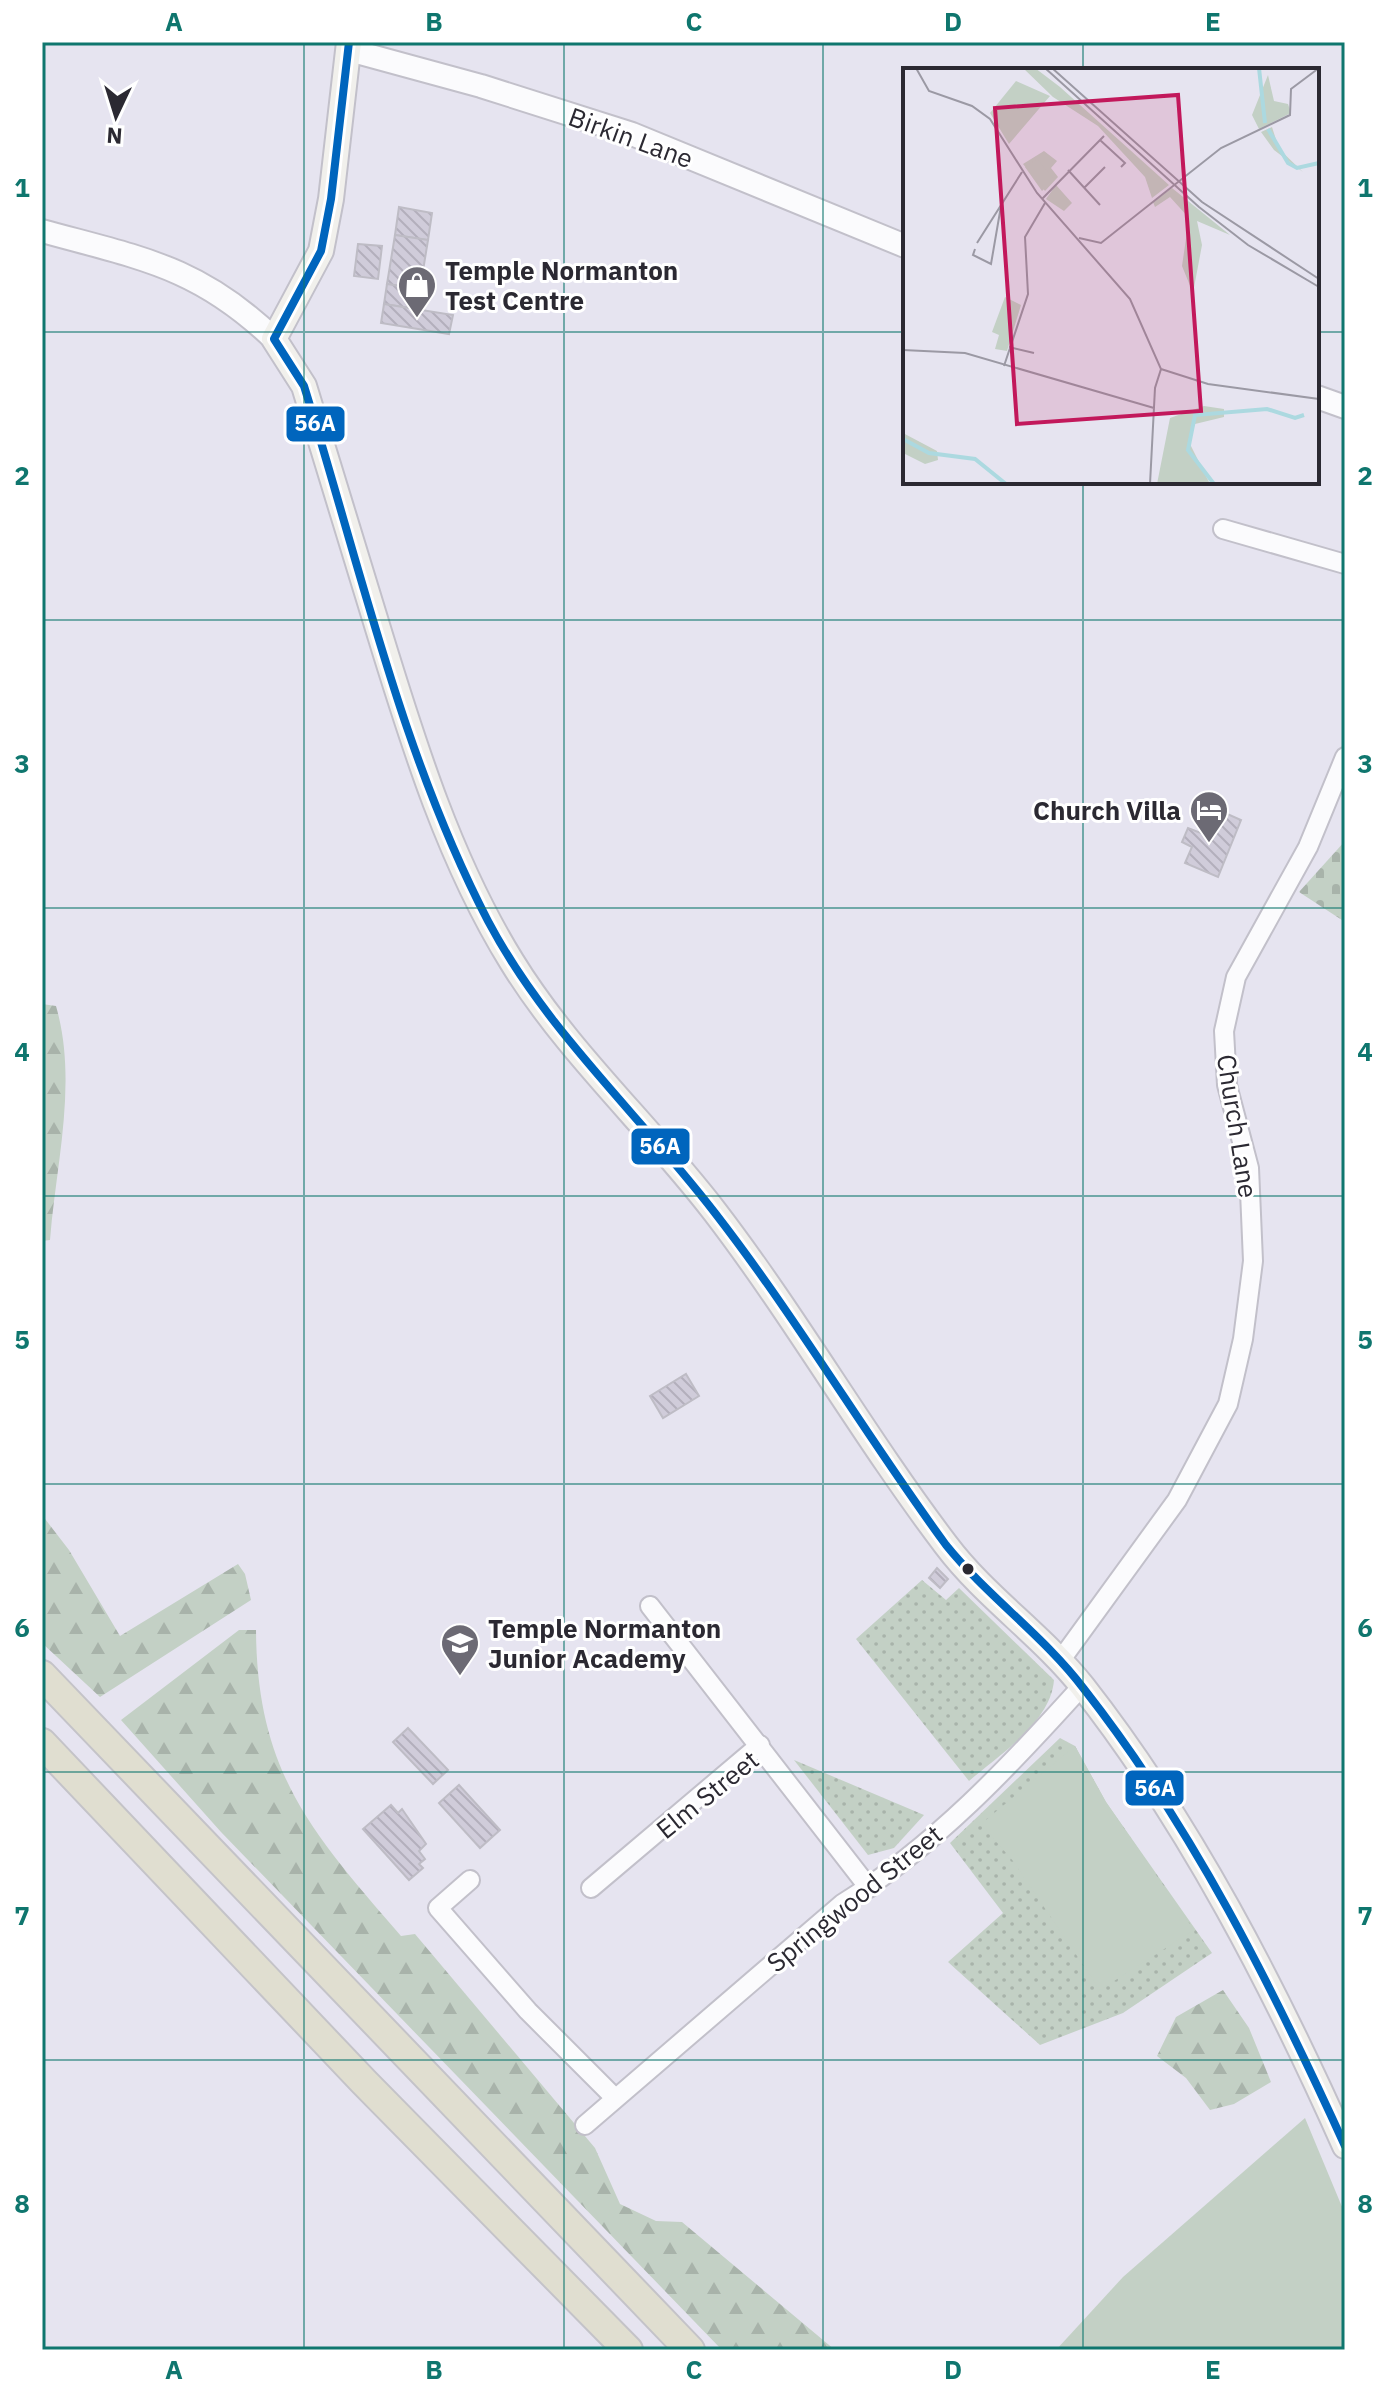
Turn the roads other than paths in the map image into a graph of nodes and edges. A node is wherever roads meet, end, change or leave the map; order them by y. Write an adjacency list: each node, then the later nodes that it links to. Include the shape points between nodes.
1 (349, 46): 3 (street, Birkin Lane, via 632,134); 4 (main road, via 321,251)
2 (42, 231): 4 (street, via 170,267 242,308)
3 (903, 245)
4 (274, 339): 11 (main road, via 304,386 436,802 511,961 552,1019 677,1163 760,1270 950,1550)
5 (1319, 398): 6 (street)
6 (1345, 407)
7 (1223, 529): 8 (street)
8 (1345, 564)
9 (1345, 757): 11 (street, Church Lane, via 1308,847 1236,977 1224,1031 1227,1085 1249,1168 1253,1261 1228,1404 1177,1500)
10 (650, 1606): 15 (street)
11 (1060, 1661): 13 (main road)
12 (42, 1675): 23 (highway)
13 (1082, 1686): 18 (street, Springwood Street, via 999,1778); 21 (main road, via 1222,1898)
14 (42, 1743): 22 (highway)
15 (760, 1745): 17 (street, Elm Street); 18 (street, Elm Street)
16 (470, 1880): 19 (street, via 438,1908 528,2011)
17 (591, 1888)
18 (869, 1888): 19 (street, Springwood Street, via 842,1904)
19 (615, 2098): 20 (street, Springwood Street)
20 (585, 2125)
21 (1345, 2146)
22 (628, 2350)
23 (690, 2350)

